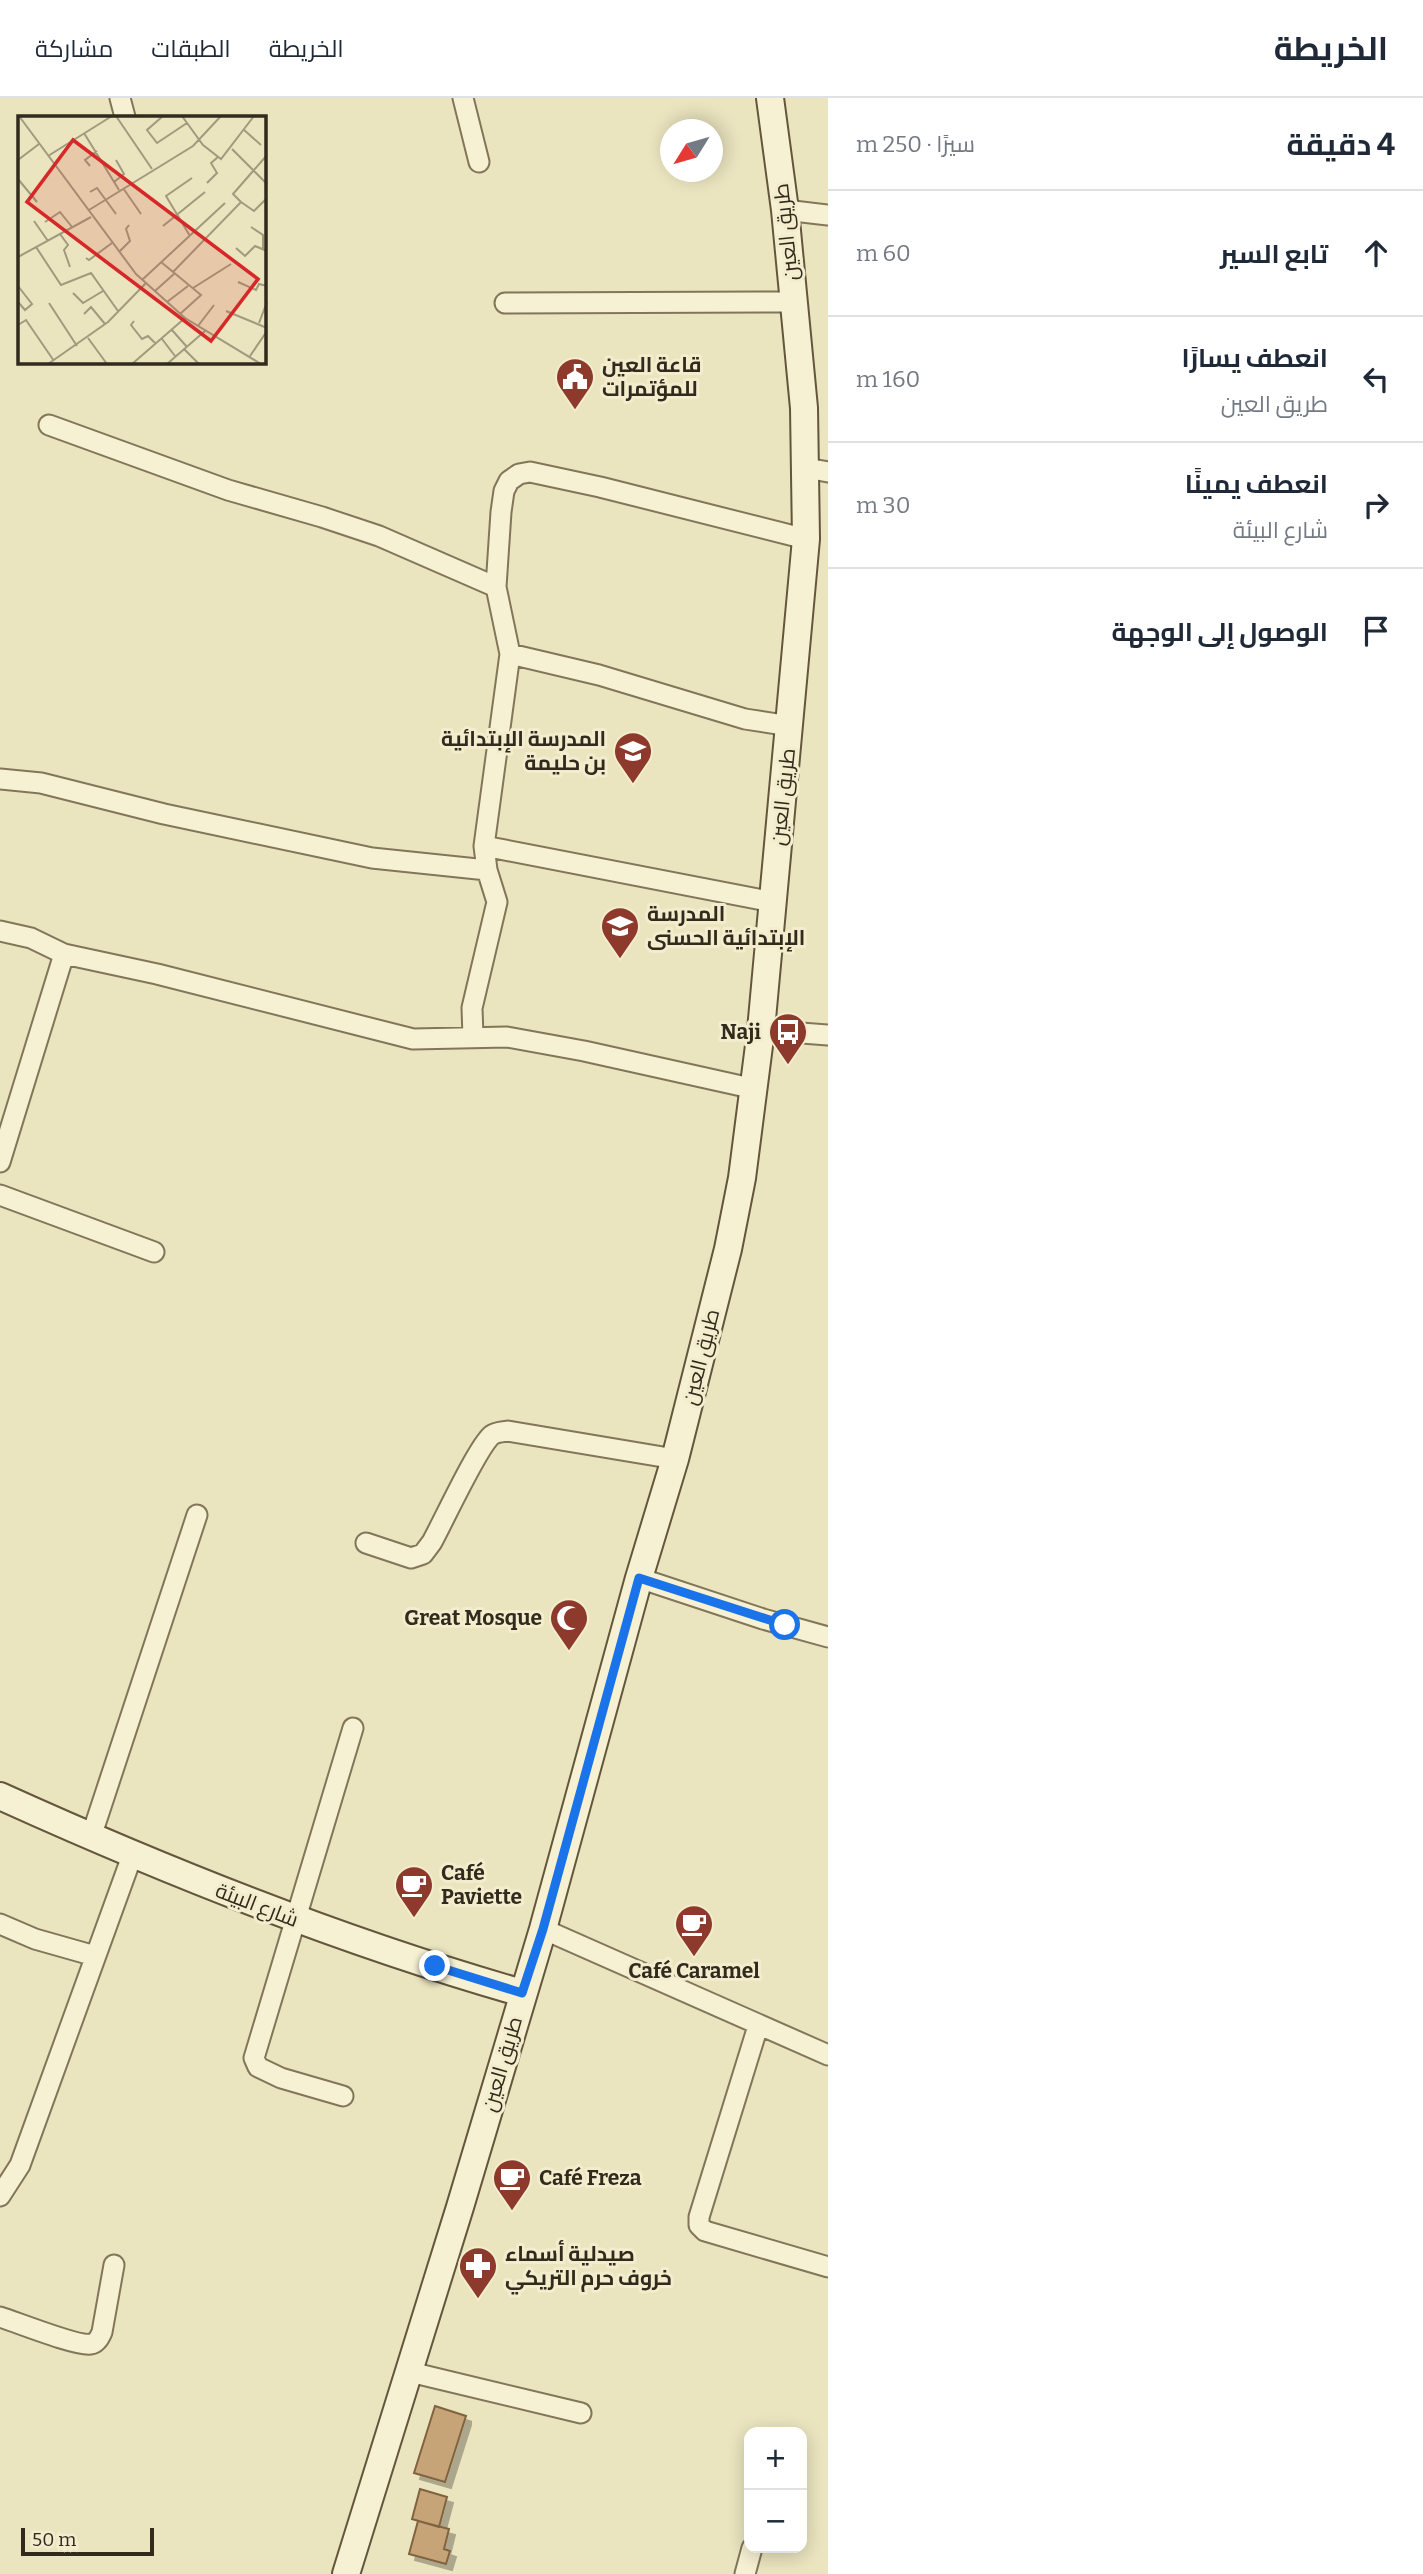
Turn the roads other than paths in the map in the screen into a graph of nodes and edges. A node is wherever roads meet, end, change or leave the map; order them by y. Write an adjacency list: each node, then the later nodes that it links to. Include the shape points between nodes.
1 (120, 98): 4 (street)
2 (463, 98): 5 (street)
3 (770, 98): 6 (main road, طريق العين)
4 (125, 116)
5 (479, 162)
6 (785, 210): 7 (street); 8 (main road, طريق العين)
7 (828, 215)
8 (794, 302): 9 (street); 11 (main road, طريق العين, via 804,408)
9 (505, 303)
10 (49, 425): 13 (street, via 228,490 379,536)
11 (817, 470): 12 (main road, طريق العين)
12 (806, 539): 13 (street, via 530,472 509,481 504,491); 15 (main road, طريق العين)
13 (496, 587): 14 (street)
14 (510, 654): 15 (street, via 745,719); 17 (street)
15 (790, 726): 19 (main road, طريق العين)
16 (0, 779): 18 (street, via 41,783 372,858)
17 (484, 846): 18 (street); 19 (street)
18 (487, 870): 24 (street, via 497,902 472,1008)
19 (774, 902): 22 (main road, طريق العين)
20 (0, 931): 21 (street, via 32,938)
21 (64, 954): 24 (street, via 413,1039); 26 (street)
22 (761, 1030): 23 (street); 25 (main road, طريق العين)
23 (828, 1035)
24 (473, 1036): 25 (street, via 507,1037 584,1051)
25 (755, 1089): 29 (main road, طريق العين, via 729,1249)
26 (0, 1162)
27 (0, 1195): 28 (street)
28 (154, 1252)
29 (675, 1459): 31 (street, via 500,1432 480,1451 423,1554 411,1558); 32 (main road, طريق العين)
30 (197, 1514): 36 (street)
31 (366, 1543)
32 (639, 1578): 33 (street); 40 (main road, طريق العين)
33 (828, 1637)
34 (353, 1728): 38 (street)
35 (0, 1796): 36 (main road, شارع البيئة)
36 (91, 1838): 37 (main road, شارع البيئة)
37 (132, 1856): 38 (main road, شارع البيئة); 41 (street)
38 (295, 1920): 42 (main road, شارع البيئة); 45 (street, via 254,2058 258,2067 271,2074)
39 (0, 1924): 41 (street)
40 (543, 1929): 42 (main road, طريق العين); 43 (street)
41 (95, 1956): 46 (street, via 20,2165)
42 (522, 1993): 50 (main road, طريق العين)
43 (758, 2026): 44 (street); 48 (street, via 699,2225 705,2231)
44 (828, 2055)
45 (343, 2096)
46 (1, 2193)
47 (114, 2265): 49 (street, via 102,2332 91,2344)
48 (828, 2267)
49 (0, 2317)
50 (410, 2372): 51 (street); 53 (main road, طريق العين)
51 (581, 2413)
52 (751, 2553): 54 (street)
53 (346, 2574)
54 (745, 2574)

